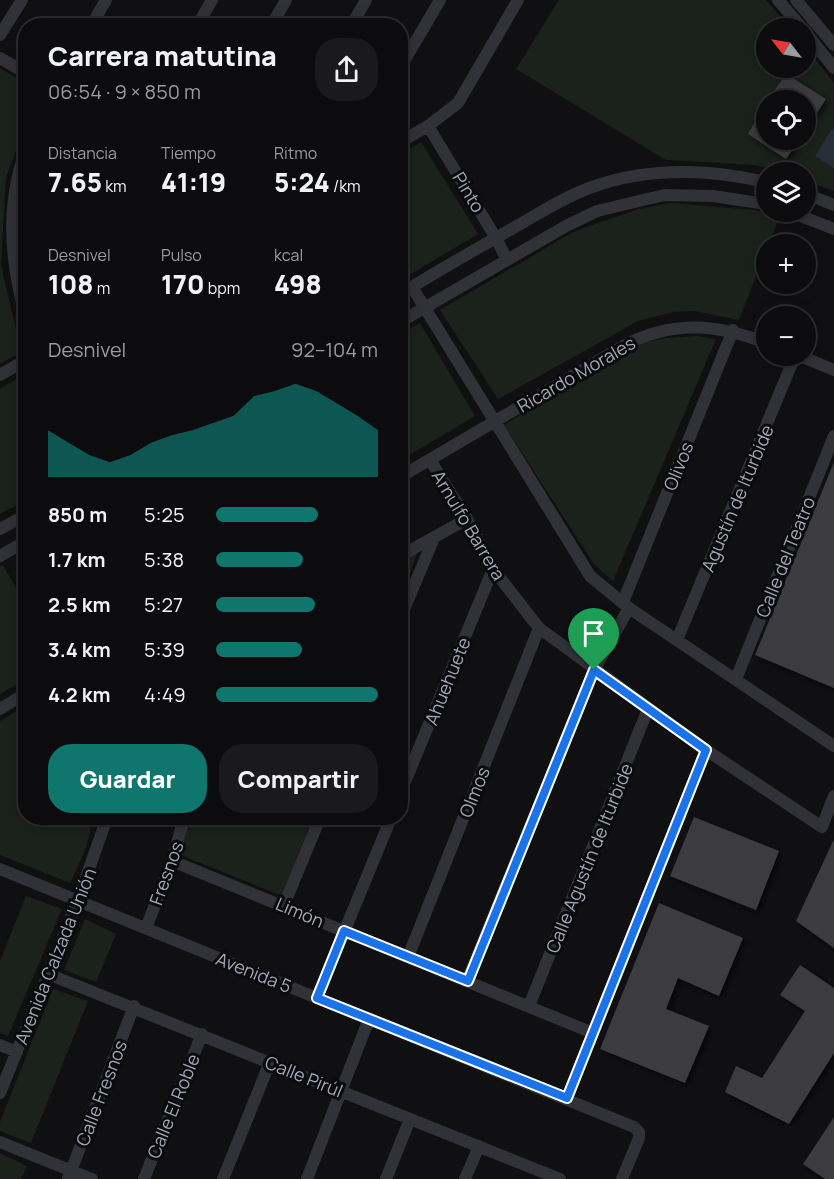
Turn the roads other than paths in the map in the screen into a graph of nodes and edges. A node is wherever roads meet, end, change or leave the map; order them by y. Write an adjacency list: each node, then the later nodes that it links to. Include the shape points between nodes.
1 (22, 0): 15 (street)
2 (106, 0): 10 (street)
3 (212, 0): 11 (street)
4 (286, 0): 12 (street)
5 (366, 0): 13 (street)
6 (440, 0): 18 (street)
7 (518, 0): 22 (street, via 465,93)
8 (778, 0): 14 (street)
9 (796, 0): 16 (street)
10 (96, 18)
11 (201, 18)
12 (276, 18)
13 (356, 18)
14 (793, 18)
15 (0, 35)
16 (834, 45)
17 (816, 46): 21 (street)
18 (408, 54)
19 (0, 58): 20 (street)
20 (18, 68)
21 (834, 68)
22 (428, 126): 23 (street); 31 (street, Pinto)
23 (408, 137)
24 (18, 172): 33 (street, via 11,228)
25 (756, 180): 31 (street, via 708,171 613,181 575,195)
26 (816, 198): 28 (street)
27 (756, 203): 32 (street, via 696,195 644,198 582,217)
28 (834, 205)
29 (816, 222): 30 (street)
30 (834, 229)
31 (496, 238): 32 (street, Pinto); 34 (street)
32 (507, 260): 36 (street)
33 (18, 289)
34 (408, 289)
35 (408, 292): 36 (street)
36 (425, 308): 37 (street); 45 (street)
37 (408, 318)
38 (733, 330): 39 (street, Ricardo Morales); 45 (street, Ricardo Morales, via 655,331); 58 (street, Olivos)
39 (756, 339)
40 (816, 363): 43 (street)
41 (18, 365): 44 (street)
42 (791, 366): 60 (street, Agustín de Iturbide)
43 (834, 370)
44 (0, 375)
45 (494, 422): 47 (street, Ricardo Morales); 58 (street, via 579,561 601,586)
46 (834, 436): 62 (street, Calle del Teatro)
47 (430, 460): 48 (street, Ricardo Morales); 49 (street, Arnulfo Barrera)
48 (408, 472)
49 (467, 519): 52 (street); 56 (street, Arnulfo Barrera)
50 (18, 520): 51 (street)
51 (0, 530)
52 (434, 538): 54 (street); 57 (street)
53 (18, 546): 55 (street)
54 (408, 552)
55 (0, 556)
56 (493, 569): 59 (street, Arnulfo Barrera); 68 (street, Ahuehuete)
57 (408, 600)
58 (626, 605): 60 (street); 61 (street, Olivos)
59 (539, 628): 61 (street, Arnulfo Barrera); 80 (street, Olmos)
60 (677, 640): 62 (street)
61 (594, 670): 65 (street, Arnulfo Barrera); 82 (street, Olivos)
62 (736, 679): 66 (street)
63 (18, 698): 64 (street)
64 (0, 709)
65 (648, 709): 67 (street, Arnulfo Barrera); 85 (street, Calle Agustín de Iturbide)
66 (834, 746)
67 (706, 750): 69 (street, Arnulfo Barrera, via 822,827); 87 (street)
68 (408, 775)
69 (834, 796)
70 (105, 825): 76 (street, Avenida Calzada Unión)
71 (182, 825): 74 (street, Fresnos)
72 (317, 825): 77 (street)
73 (388, 825): 79 (street)
74 (172, 861): 77 (street, Limón); 78 (street, Fresnos)
75 (0, 869): 76 (street, Avenida 5)
76 (78, 900): 78 (street, Avenida 5); 81 (street, Avenida Calzada Unión)
77 (284, 905): 79 (street, Limón)
78 (146, 928): 83 (street, Avenida 5)
79 (344, 931): 80 (street, Limón); 83 (street)
80 (408, 957): 82 (street, Limón)
81 (48, 974): 84 (street, Calle Pirúl); 90 (street, Avenida Calzada Unión)
82 (468, 981): 85 (street, Limón)
83 (317, 998): 86 (street, Avenida 5)
84 (134, 1006): 88 (street, Calle Pirúl); 98 (street, Calle Fresnos)
85 (529, 1006): 87 (street, Limón)
86 (369, 1019): 92 (street); 94 (street, Avenida 5)
87 (593, 1033): 94 (street)
88 (202, 1034): 91 (street, Calle Pirúl); 101 (street, Calle El Roble)
89 (0, 1045): 90 (street)
90 (17, 1052): 93 (street, Avenida Calzada Unión)
91 (270, 1062): 92 (street, Calle Pirúl); 102 (street)
92 (342, 1091): 95 (street, Calle Pirúl); 103 (street)
93 (0, 1093)
94 (567, 1098): 107 (street, Avenida 5, via 639,1132)
95 (410, 1119): 97 (street, Calle Pirúl); 104 (street)
96 (0, 1142): 98 (street)
97 (479, 1146): 99 (street, Calle Pirúl); 105 (street)
98 (69, 1175): 100 (street)
99 (546, 1176): 106 (street, Calle Pirúl)
100 (92, 1179)
101 (144, 1179)
102 (223, 1179)
103 (307, 1179)
104 (386, 1179)
105 (465, 1179)
106 (560, 1179)
107 (622, 1179)

